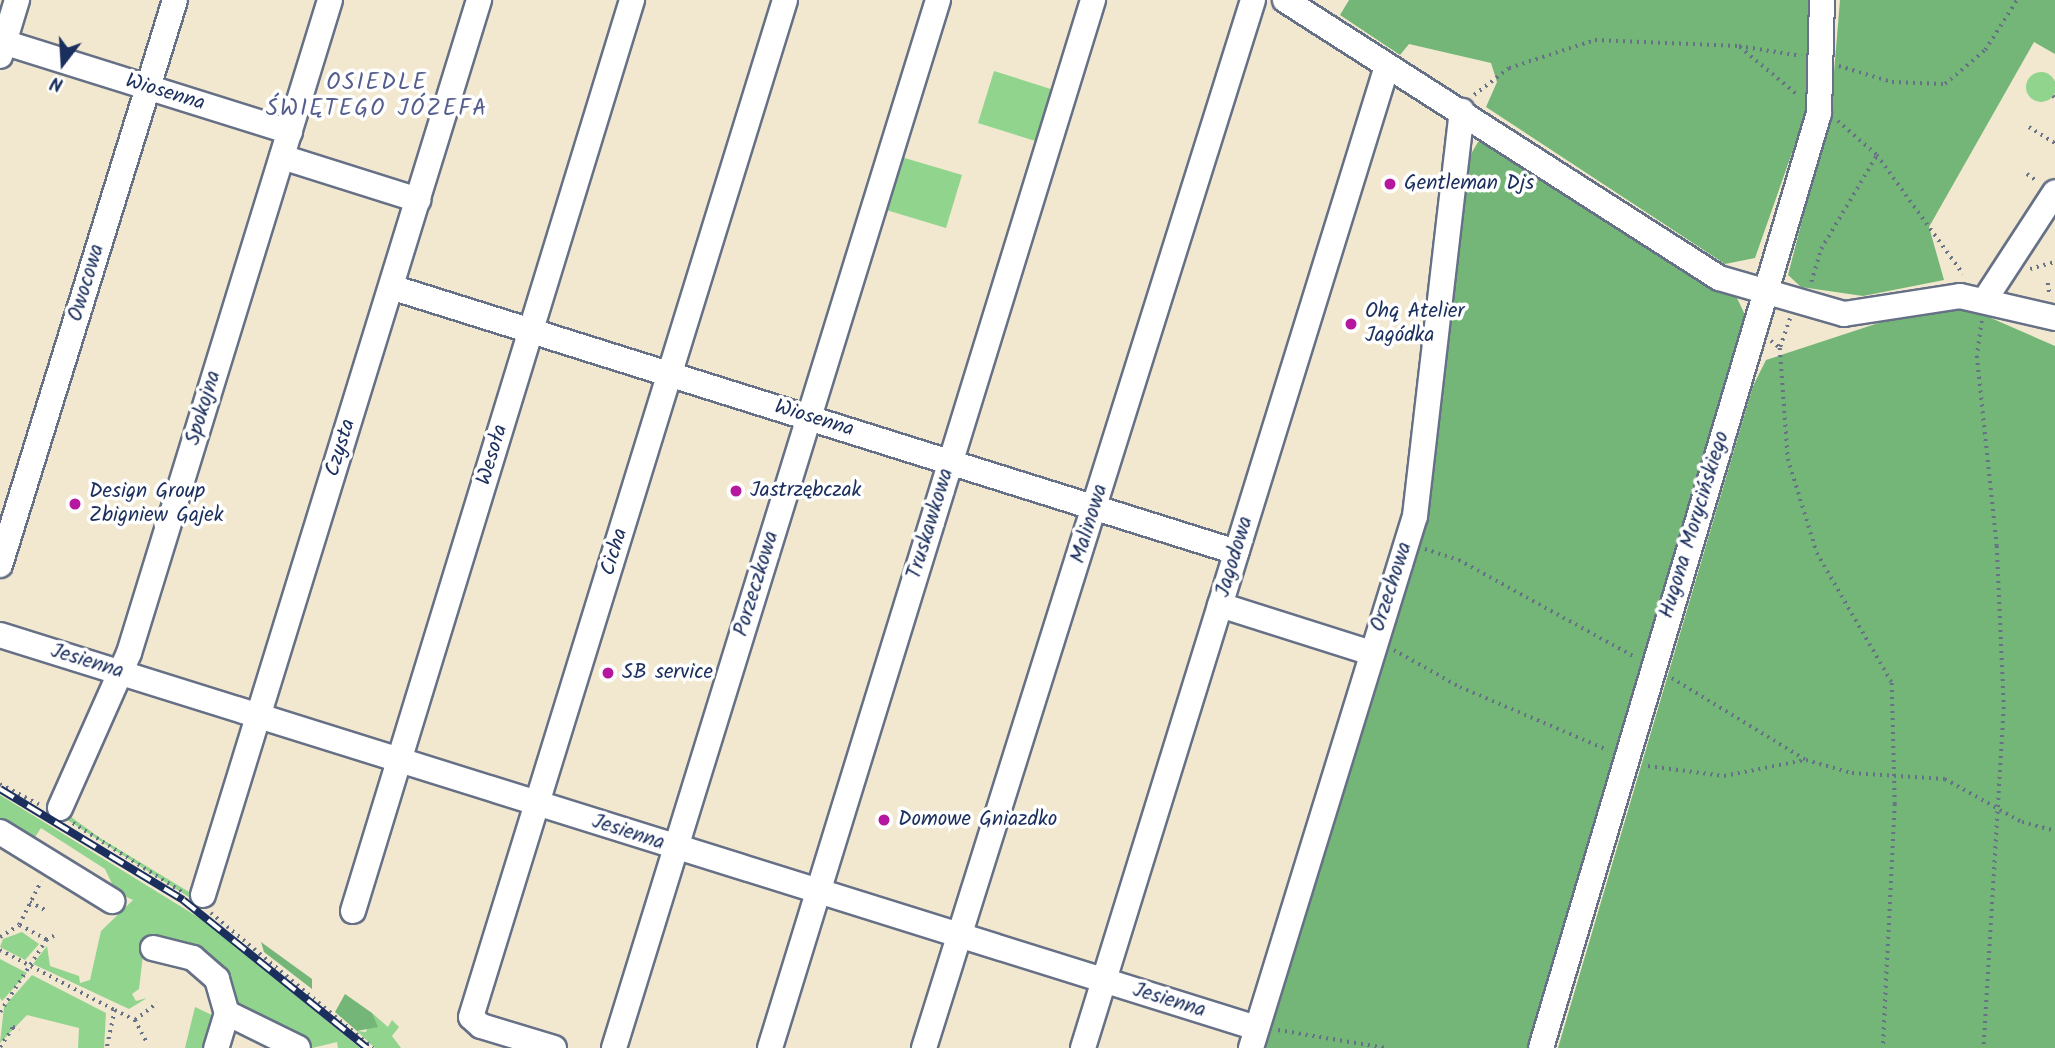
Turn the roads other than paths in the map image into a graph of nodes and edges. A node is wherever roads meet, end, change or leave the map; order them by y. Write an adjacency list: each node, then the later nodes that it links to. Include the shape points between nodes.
1 (17, 0): 12 (street)
2 (175, 0): 14 (street, Owocowa)
3 (330, 0): 16 (street, Spokojna)
4 (480, 0): 19 (street, Czysta)
5 (632, 0): 24 (street, Wesoła)
6 (785, 0): 25 (street, Cicha)
7 (938, 0): 26 (street, Porzeczkowa)
8 (1093, 0): 27 (street, Truskawkowa)
9 (1253, 0): 28 (street, Malinowa)
10 (1285, 0): 13 (street)
11 (1822, 0): 21 (street, Hugona Morycińskiego, via 1818,60 1825,114)
12 (1, 47): 14 (street, Wiosenna)
13 (1387, 66): 15 (street); 29 (street, Jagodowa)
14 (148, 88): 16 (street, Wiosenna); 30 (street, Owocowa)
15 (1462, 111): 21 (street, via 1719,278); 33 (street, Orzechowa, via 1418,499)
16 (290, 132): 17 (street, Spokojna)
17 (282, 157): 19 (street); 34 (street, Spokojna)
18 (2055, 192): 22 (street)
19 (418, 200): 20 (street, Czysta)
20 (391, 287): 24 (street, Wiosenna); 35 (street, Czysta)
21 (1765, 293): 22 (street, via 1844,314 1936,297); 57 (street, Hugona Morycińskiego)
22 (1988, 293): 23 (street)
23 (2055, 318)
24 (531, 331): 25 (street, Wiosenna); 36 (street, Wesoła)
25 (670, 374): 26 (street, Wiosenna); 37 (street, Cicha)
26 (809, 418): 27 (street, Wiosenna); 40 (street, Porzeczkowa)
27 (950, 462): 28 (street, Wiosenna); 41 (street, Truskawkowa)
28 (1095, 508): 29 (street, Wiosenna); 45 (street, Malinowa)
29 (1236, 552): 31 (street, Jagodowa)
30 (0, 565)
31 (1220, 606): 33 (street); 47 (street, Jagodowa)
32 (0, 635): 34 (street, Jesienna)
33 (1371, 653): 49 (street, Orzechowa)
34 (118, 672): 35 (street, Jesienna); 38 (street, Spokojna)
35 (258, 717): 36 (street, Jesienna); 42 (street, Czysta)
36 (398, 761): 37 (street, Jesienna); 44 (street, Wesoła)
37 (538, 804): 40 (street, Jesienna); 52 (street, Cicha, via 471,1017 481,1027)
38 (60, 808)
39 (0, 832): 43 (street)
40 (676, 848): 41 (street, Jesienna); 53 (street, Porzeczkowa)
41 (818, 892): 45 (street, Jesienna); 54 (street, Truskawkowa)
42 (203, 895)
43 (112, 901)
44 (353, 911)
45 (961, 937): 47 (street, Jesienna); 55 (street, Malinowa)
46 (153, 948): 48 (street, via 210,968)
47 (1104, 981): 49 (street, Jesienna); 56 (street, Jagodowa)
48 (228, 1013): 50 (street); 51 (street)
49 (1254, 1038)
50 (216, 1048)
51 (298, 1048)
52 (554, 1048)
53 (614, 1048)
54 (770, 1048)
55 (924, 1048)
56 (1083, 1048)
57 (1541, 1048)

